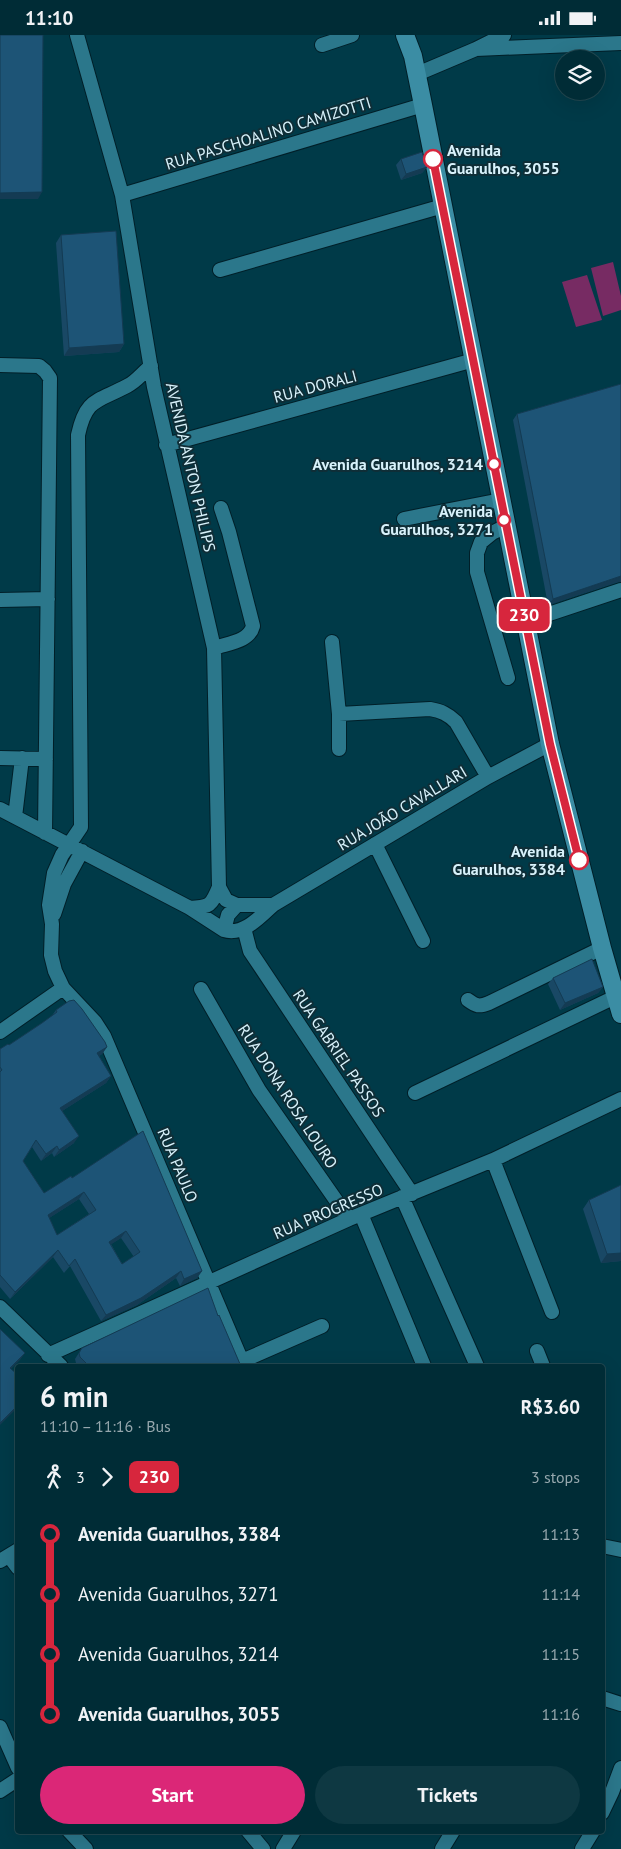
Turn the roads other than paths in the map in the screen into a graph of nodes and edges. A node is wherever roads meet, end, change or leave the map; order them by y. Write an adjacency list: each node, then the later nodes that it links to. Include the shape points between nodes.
1 (77, 35): 12 (street, AVENIDA ANTON PHILIPS)
2 (352, 35): 7 (street)
3 (405, 35): 10 (main road)
4 (504, 35): 9 (street)
5 (563, 35): 8 (street)
6 (621, 43): 8 (street)
7 (322, 45)
8 (577, 46): 9 (street)
9 (476, 49): 10 (street)
10 (417, 74): 11 (main road)
11 (423, 105): 12 (street, RUA PASCHOALINO CAMIZOTTI); 13 (main road)
12 (122, 195): 17 (street, AVENIDA ANTON PHILIPS)
13 (443, 206): 14 (street); 15 (main road)
14 (220, 270)
15 (474, 360): 20 (street, RUA DORALI); 21 (main road)
16 (0, 365): 26 (street, via 39,366 50,378)
17 (151, 366): 18 (street); 19 (street, AVENIDA ANTON PHILIPS)
18 (129, 385): 19 (street); 43 (street, via 98,398 87,408 78,435 82,827)
19 (154, 387): 20 (street, AVENIDA ANTON PHILIPS)
20 (166, 445): 30 (street, AVENIDA ANTON PHILIPS)
21 (501, 500): 23 (street); 24 (main road)
22 (221, 508): 30 (street, via 253,626 251,633 243,639)
23 (404, 519)
24 (506, 526): 28 (main road); 31 (street, via 482,542 477,553 477,572)
25 (621, 590): 28 (street)
26 (48, 599): 27 (street); 37 (street)
27 (0, 600)
28 (525, 622): 33 (main road)
29 (332, 642): 32 (street)
30 (214, 648): 45 (street, AVENIDA ANTON PHILIPS)
31 (508, 678)
32 (339, 714): 34 (street); 38 (street, via 440,711 456,722)
33 (550, 744): 38 (street, RUA JOÃO CAVALLARI); 53 (main road)
34 (339, 749)
35 (0, 757): 36 (street)
36 (22, 759): 37 (street); 40 (street)
37 (46, 759): 41 (street)
38 (488, 777): 42 (street, RUA JOÃO CAVALLARI)
39 (0, 809): 40 (street)
40 (15, 817): 41 (street)
41 (45, 833): 43 (street)
42 (375, 844): 47 (street, RUA JOÃO CAVALLARI); 52 (street)
43 (68, 845): 44 (street); 49 (street, via 54,873 50,905)
44 (82, 851): 48 (street); 49 (street, via 64,884)
45 (219, 887): 46 (street, via 226,900); 48 (street, via 209,905)
46 (237, 905): 47 (street); 51 (street, via 228,915)
47 (273, 905): 50 (street, RUA JOÃO CAVALLARI)
48 (190, 909): 51 (street)
49 (52, 924): 54 (street, via 51,955)
50 (244, 928): 51 (street, via 230,932); 63 (street, RUA GABRIEL PASSOS, via 250,951)
51 (224, 930)
52 (423, 941)
53 (602, 948): 56 (main road); 57 (street, via 489,1003 481,1006)
54 (63, 988): 59 (street); 65 (street, RUA PAULO, via 104,1036)
55 (201, 989): 64 (street, RUA DONA ROSA LOURO, via 259,1090)
56 (615, 997): 58 (main road); 60 (street)
57 (468, 1000)
58 (621, 1014)
59 (0, 1032)
60 (415, 1093)
61 (621, 1099): 62 (street, RUA PROGRESSO)
62 (492, 1160): 63 (street, RUA PROGRESSO); 67 (street)
63 (407, 1196): 64 (street, RUA PROGRESSO); 74 (street, RUA GABRIEL PASSOS)
64 (355, 1217): 65 (street, RUA PROGRESSO); 73 (street, RUA DONA ROSA LOURO)
65 (209, 1282): 70 (street, RUA PROGRESSO); 72 (street, RUA PAULO)
66 (0, 1307): 70 (street)
67 (552, 1312)
68 (322, 1327): 72 (street)
69 (537, 1351): 75 (street)
70 (48, 1355): 71 (street)
71 (59, 1364)
72 (243, 1364)
73 (423, 1364)
74 (476, 1364)
75 (542, 1364)
76 (605, 1547): 77 (street)
77 (621, 1550)
78 (605, 1699): 79 (street)
79 (621, 1705)
80 (0, 1727): 81 (street)
81 (15, 1761)
82 (621, 1768): 85 (street)
83 (15, 1781): 84 (street)
84 (0, 1791)
85 (605, 1807)
86 (72, 1834): 91 (street)
87 (250, 1834): 92 (street)
88 (292, 1834): 93 (street)
89 (451, 1834): 94 (street)
90 (591, 1834): 95 (street)
91 (86, 1849)
92 (263, 1849)
93 (284, 1849)
94 (442, 1849)
95 (582, 1849)

